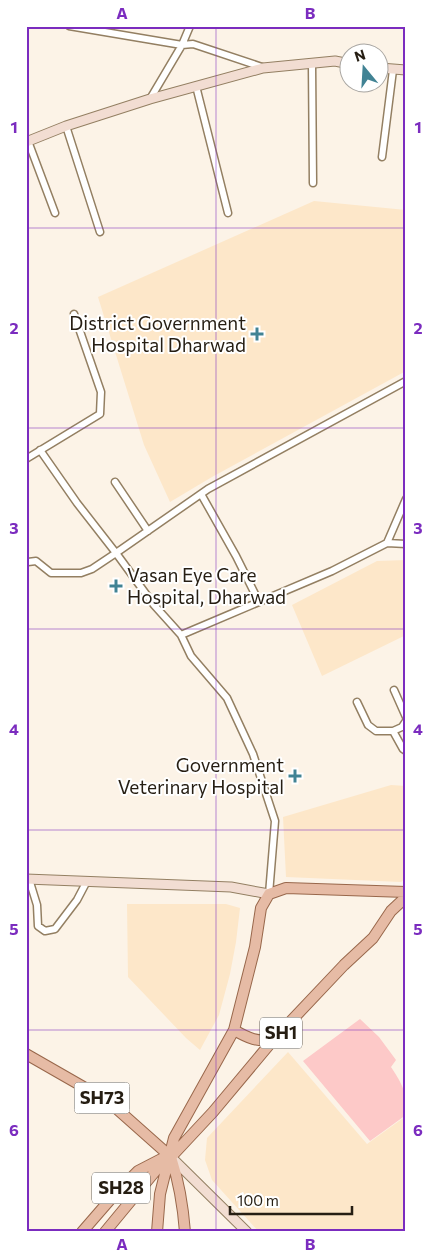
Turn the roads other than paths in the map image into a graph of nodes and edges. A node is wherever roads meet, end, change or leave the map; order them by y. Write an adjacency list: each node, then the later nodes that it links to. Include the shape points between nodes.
1 (69, 26): 3 (street)
2 (190, 26): 3 (street)
3 (182, 45): 6 (street, via 193,44); 11 (street)
4 (340, 63): 5 (street)
5 (312, 64): 6 (street); 15 (street)
6 (263, 68): 10 (street)
7 (390, 70): 8 (street)
8 (393, 70): 9 (street); 14 (street)
9 (406, 70)
10 (196, 86): 11 (street); 17 (street)
11 (150, 100): 12 (street)
12 (66, 126): 13 (street); 18 (street)
13 (27, 141): 16 (street)
14 (382, 157)
15 (313, 183)
16 (55, 213)
17 (228, 213)
18 (100, 232)
19 (74, 314): 21 (street, via 101,392 100,414)
20 (406, 381): 24 (street)
21 (40, 450): 22 (street); 29 (street)
22 (26, 459)
23 (114, 482): 26 (street)
24 (201, 494): 26 (street); 31 (street)
25 (406, 499): 27 (street)
26 (148, 530): 29 (street)
27 (387, 543): 28 (street); 31 (street)
28 (406, 544)
29 (116, 553): 30 (street, via 81,573 51,573 36,561); 32 (street)
30 (28, 562)
31 (259, 602): 32 (street)
32 (181, 636): 41 (street, via 191,656 227,698 254,754 275,821)
33 (394, 690): 35 (street)
34 (357, 702): 36 (street, via 368,725 376,731)
35 (406, 719): 36 (street, via 402,727)
36 (393, 731): 37 (street)
37 (406, 751)
38 (28, 879): 39 (street); 39 (street, via 37,905 38,926 45,931 56,929)
39 (87, 881): 41 (street, via 231,887)
40 (406, 892): 41 (main road, via 286,888)
41 (269, 894): 43 (main road, via 261,908 255,947)
42 (406, 897): 44 (main road, SH1, via 391,911 373,938)
43 (234, 1030): 44 (main road, via 251,1040 264,1042); 46 (main road, via 174,1138)
44 (274, 1039): 46 (main road, SH1, via 213,1112)
45 (26, 1054): 46 (main road, SH73, via 108,1101)
46 (170, 1156): 47 (main road, SH28, via 138,1171); 48 (main road, SH28); 49 (main road, via 160,1194); 50 (main road, via 177,1174); 51 (street)
47 (82, 1232)
48 (105, 1232)
49 (156, 1232)
50 (185, 1232)
51 (247, 1232)

